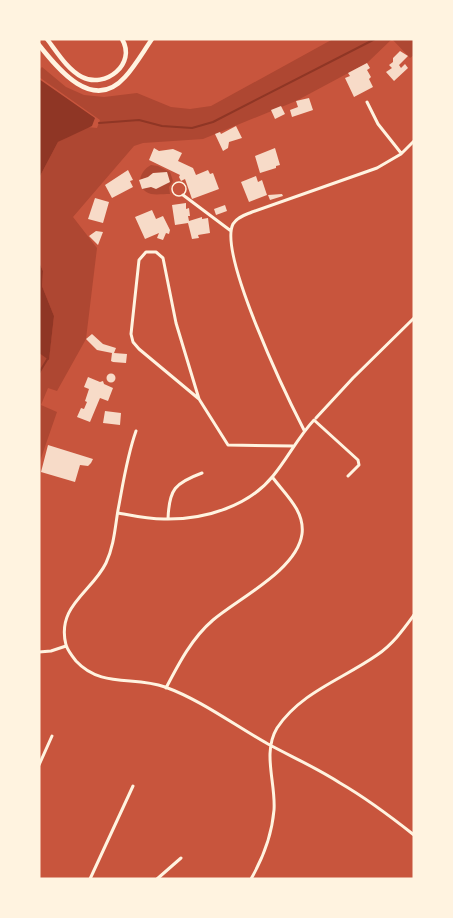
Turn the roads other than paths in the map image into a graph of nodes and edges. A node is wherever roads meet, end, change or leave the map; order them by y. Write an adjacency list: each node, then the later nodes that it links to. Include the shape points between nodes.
1 (47, 39): 3 (main road, via 74,72 93,81 103,80 120,68 126,56)
2 (152, 39): 4 (main road, via 124,78 112,88 102,90 76,85)
3 (123, 40)
4 (39, 45)
5 (367, 102): 7 (street)
6 (414, 141): 7 (street)
7 (401, 154): 9 (street, via 377,168 239,217)
8 (183, 195): 8 (lane, via 185,185 176,183 173,193); 9 (street)
9 (231, 231): 13 (street, via 230,241 252,314)
10 (414, 318): 12 (street)
11 (199, 399): 11 (street, via 176,323 163,258 149,251 139,260 132,338 139,349); 15 (street, via 228,445)
12 (315, 419): 13 (street); 17 (street, via 358,460 359,465)
13 (304, 430): 15 (street)
14 (136, 431): 19 (street)
15 (293, 446): 18 (street)
16 (202, 473): 20 (street, via 174,487)
17 (348, 476)
18 (272, 477): 20 (street, via 251,496 226,509); 24 (street, via 296,507 302,533 298,546 283,567 213,620 193,641)
19 (118, 513): 20 (street); 22 (street, via 106,563 69,611)
20 (168, 519)
21 (414, 615): 26 (street, via 376,656 313,692 277,728)
22 (66, 646): 23 (street); 24 (street, via 83,668 98,677 148,682)
23 (39, 652)
24 (166, 688): 26 (street)
25 (52, 736): 27 (street)
26 (270, 745): 29 (street, via 339,782); 33 (street, via 272,827)
27 (39, 765)
28 (133, 786): 31 (street)
29 (414, 835)
30 (181, 858): 32 (street)
31 (90, 879)
32 (157, 879)
33 (250, 879)

